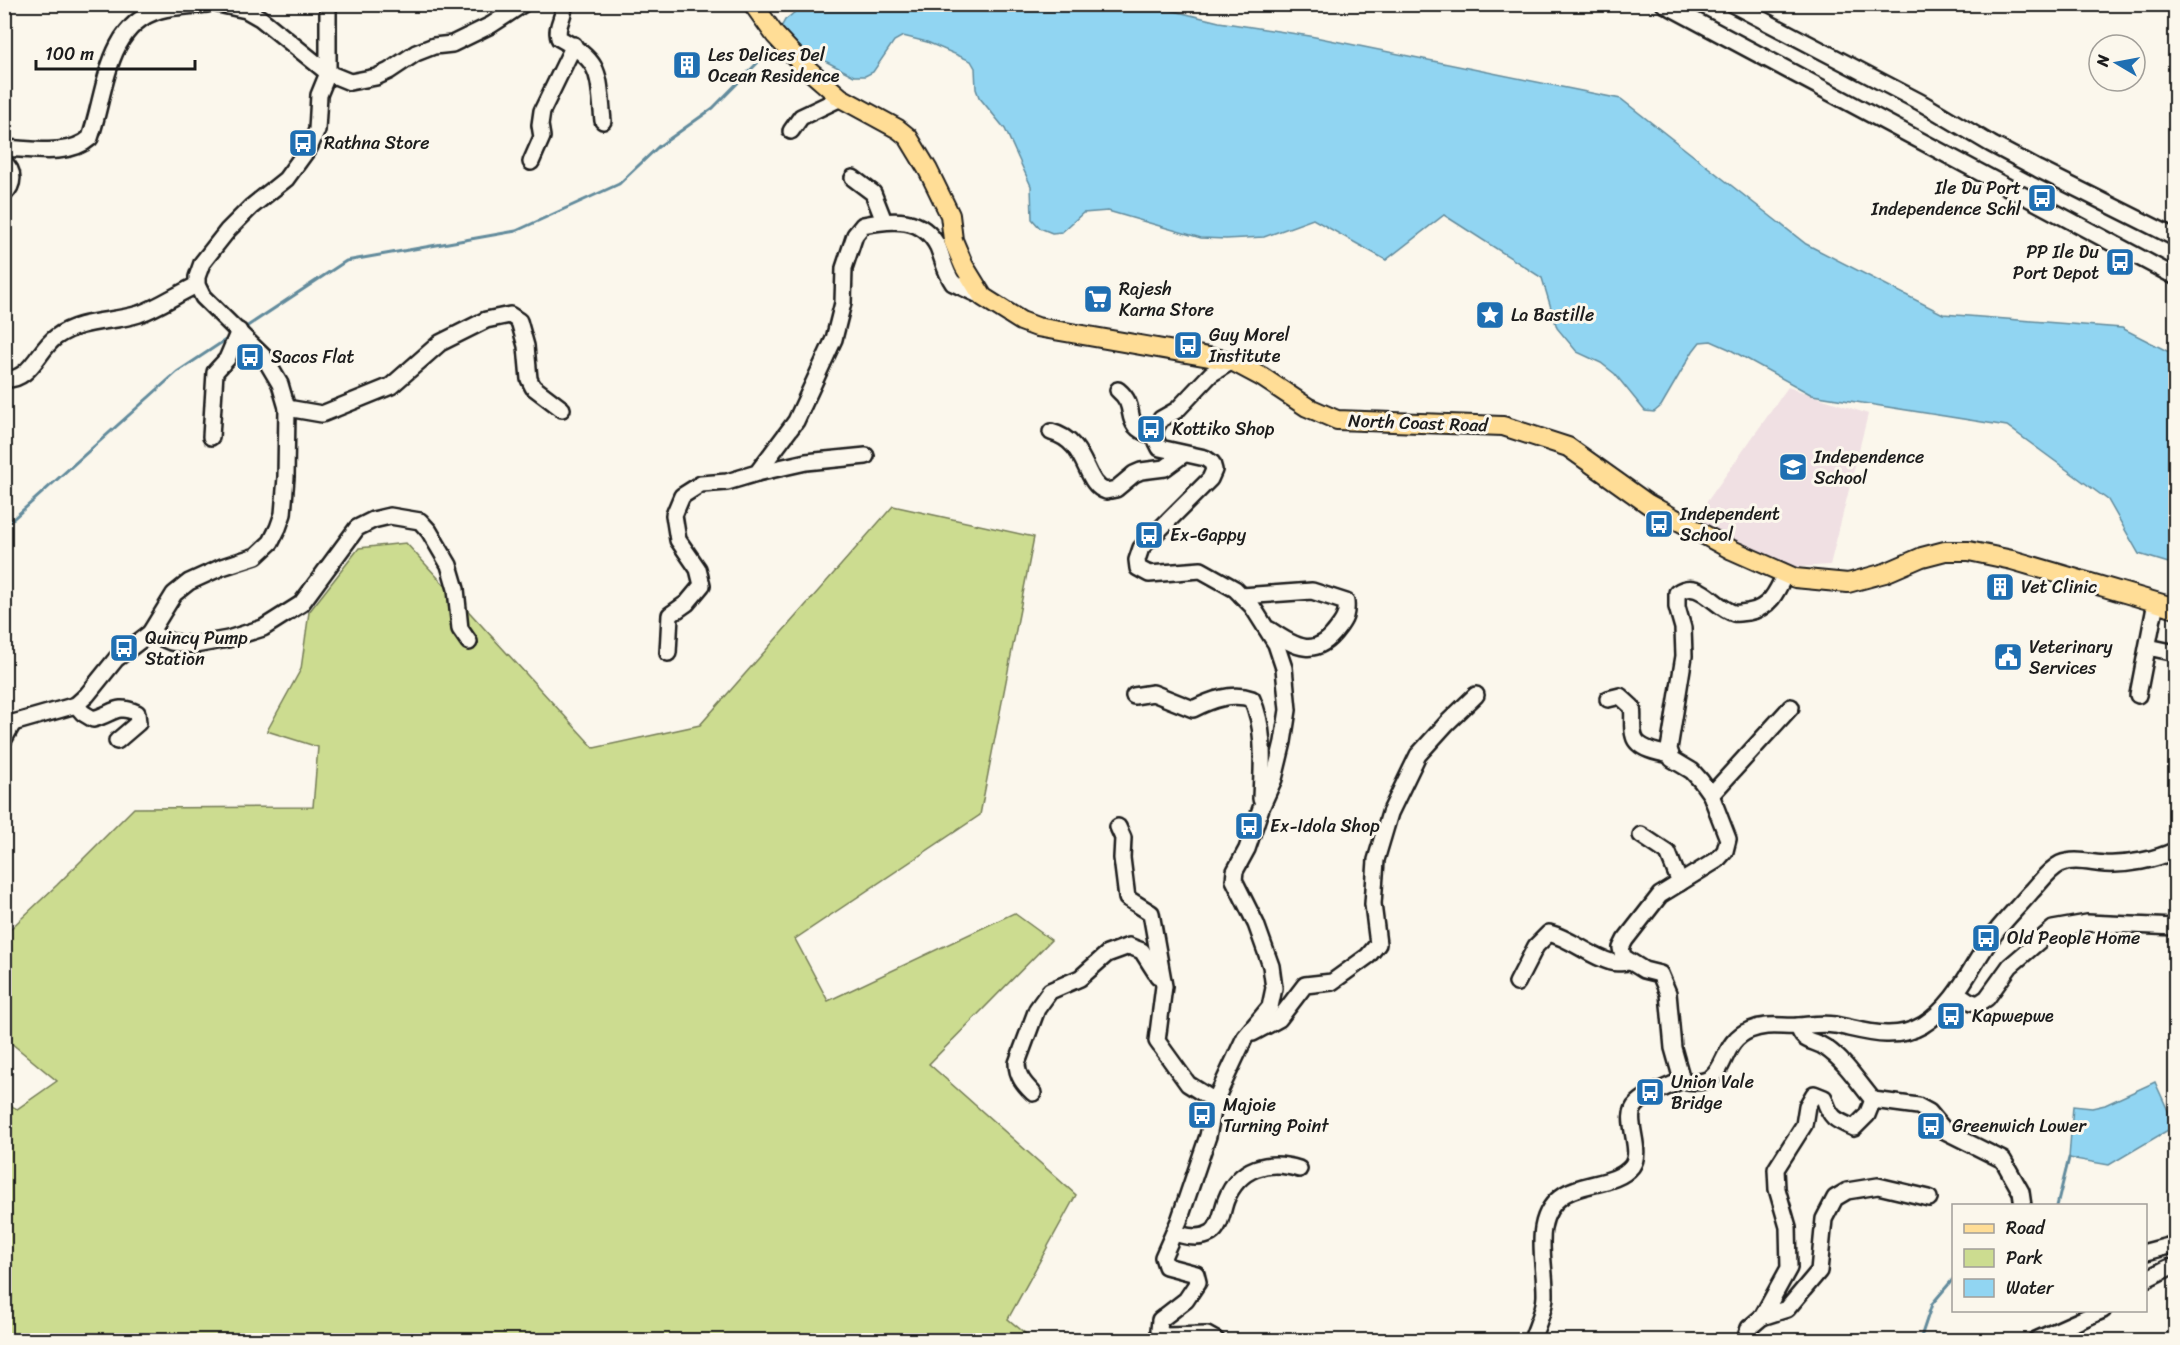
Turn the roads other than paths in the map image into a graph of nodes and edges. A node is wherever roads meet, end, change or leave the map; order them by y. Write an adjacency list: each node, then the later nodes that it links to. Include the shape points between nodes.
1 (207, 4): 14 (street, via 162,9 141,18 125,33 106,75 90,138 82,145)
2 (218, 4): 10 (street, via 246,10 260,18)
3 (328, 4): 10 (street)
4 (523, 4): 10 (street, via 491,26 452,44 416,53 376,77 350,82)
5 (564, 4): 9 (street, via 557,32 559,38)
6 (753, 4): 11 (main road, North Coast Road, via 779,40)
7 (1664, 4): 21 (street)
8 (1732, 4): 20 (street, via 1920,102 2000,149)
9 (574, 45): 12 (street, via 589,58 599,77); 15 (street, via 542,111 542,137)
10 (328, 72): 22 (street, via 319,95 317,130 310,146 286,179 228,230 202,263)
11 (841, 98): 13 (street, via 801,117); 23 (main road, North Coast Road, via 898,129 914,146 950,215 964,266)
12 (603, 121)
13 (790, 131)
14 (4, 148)
15 (531, 162)
16 (4, 163): 18 (street, via 10,169 12,182)
17 (853, 177): 19 (street, via 873,194)
18 (4, 194)
19 (884, 221): 23 (street, via 921,226 931,234 953,282); 35 (street, via 863,225 855,235 844,268 843,303 834,339 796,421)
20 (2175, 238)
21 (2175, 277)
22 (197, 285): 24 (street, via 203,297); 26 (street, via 137,314 77,325 54,338 22,376)
23 (984, 297): 25 (main road, North Coast Road, via 1037,327)
24 (239, 331): 28 (street, via 272,369); 32 (street, via 215,372)
25 (1232, 361): 31 (street, via 1211,374 1177,411 1161,419); 36 (main road, North Coast Road, via 1307,407 1337,420 1503,426 1568,447 1648,504)
26 (4, 379)
27 (1118, 390): 31 (street, via 1127,400 1134,425)
28 (287, 408): 29 (street, via 322,414 392,386 440,343 486,321 510,315 519,321 533,387); 41 (street, via 283,514 271,542 256,556 189,582 174,594)
29 (562, 410)
30 (1051, 432): 33 (street, via 1071,443 1095,486 1106,491 1116,489 1141,471 1165,468)
31 (1154, 436): 33 (street, via 1160,448)
32 (211, 437)
33 (1184, 454): 37 (street, via 1205,458 1214,470 1210,479 1141,548 1138,568 1149,574 1201,570)
34 (866, 456): 35 (street, via 806,462)
35 (757, 473): 45 (street, via 727,482 701,484 682,496 674,515 678,540 698,569 702,585 670,615)
36 (1785, 574): 38 (main road, North Coast Road, via 1848,583 1922,557 1945,551 1969,551); 55 (street, via 1775,595 1760,610 1736,613 1700,590 1677,593 1684,656)
37 (1242, 596): 40 (street); 40 (street, via 1312,591 1346,602 1347,614 1322,645 1291,645)
38 (2156, 602): 39 (main road, North Coast Road); 43 (street)
39 (2175, 608)
40 (1266, 626): 57 (street, via 1284,668 1288,710 1274,779)
41 (150, 633): 42 (street, via 171,642 195,645 263,628 301,604 357,528 390,516 420,521 429,531 449,565 460,629); 50 (street, via 116,659)
42 (470, 642)
43 (2148, 647): 44 (street); 46 (street)
44 (2175, 652)
45 (668, 653)
46 (2138, 694)
47 (1476, 695): 68 (street, via 1418,754 1390,813 1376,860 1373,904 1378,945 1332,982 1305,985 1279,1019)
48 (1134, 696): 57 (street, via 1153,693 1193,709 1228,697 1241,695 1252,699 1260,721)
49 (1608, 699): 55 (street, via 1620,696 1632,707 1636,741)
50 (75, 705): 52 (street); 54 (street, via 93,719 116,709 137,713 138,723)
51 (1791, 707): 56 (street)
52 (9, 723): 53 (street)
53 (4, 739)
54 (117, 741)
55 (1671, 755): 56 (street, via 1697,776)
56 (1711, 795): 61 (street, via 1728,840 1725,851)
57 (1261, 808): 68 (street, via 1234,880 1256,924 1271,966 1274,988 1270,1007)
58 (1118, 827): 65 (street, via 1123,838 1127,898 1151,913)
59 (1641, 835): 61 (street, via 1668,853)
60 (2175, 850): 66 (street, via 2124,864 2061,864 2048,873 1995,933)
61 (1680, 883): 63 (street, via 1660,895 1625,940 1621,948 1623,957)
62 (2175, 927): 66 (street, via 2087,923 2053,929 2010,966 1987,998 1978,1004)
63 (1630, 962): 64 (street, via 1612,963 1550,933 1536,946); 69 (street, via 1660,974 1668,993 1673,1048)
64 (1517, 983)
65 (1164, 986): 70 (street, via 1142,951 1129,946 1107,954 1080,978 1050,991 1032,1019 1017,1063 1024,1083); 72 (street, via 1156,1041 1188,1084)
66 (1957, 993): 67 (street, via 1921,1026 1891,1035 1815,1023)
67 (1798, 1026): 69 (street, via 1771,1024 1751,1029 1730,1046 1718,1073 1697,1084); 71 (street, via 1807,1040 1825,1047 1843,1063)
68 (1245, 1037): 72 (street)
69 (1682, 1080): 84 (street, via 1635,1104 1631,1114 1635,1158 1623,1175 1567,1193 1546,1213 1542,1227 1545,1299)
70 (1033, 1093)
71 (1873, 1100): 75 (street, via 1918,1106 1929,1112 1945,1131 2003,1160 2021,1192); 82 (street, via 1867,1115 1854,1128 1828,1113 1824,1098 1814,1094 1807,1106 1804,1125 1776,1169 1777,1189 1788,1227 1789,1268)
72 (1215, 1101): 76 (street, via 1208,1136)
73 (1299, 1169): 76 (street, via 1284,1164 1260,1166 1231,1188 1217,1227 1210,1233 1198,1237)
74 (1929, 1198): 82 (street, via 1878,1186 1835,1197 1824,1219 1819,1271 1787,1309)
75 (2023, 1204)
76 (1174, 1233): 83 (street, via 1163,1257 1166,1266 1196,1274 1198,1282 1186,1300 1160,1320 1159,1330 1164,1335 1207,1335)
77 (2175, 1244): 78 (street)
78 (2147, 1251)
79 (2175, 1268): 80 (street)
80 (2147, 1279)
81 (2101, 1312): 86 (street)
82 (1762, 1317): 85 (street, via 1749,1328)
83 (1216, 1341)
84 (1532, 1341)
85 (1745, 1341)
86 (2036, 1341)

